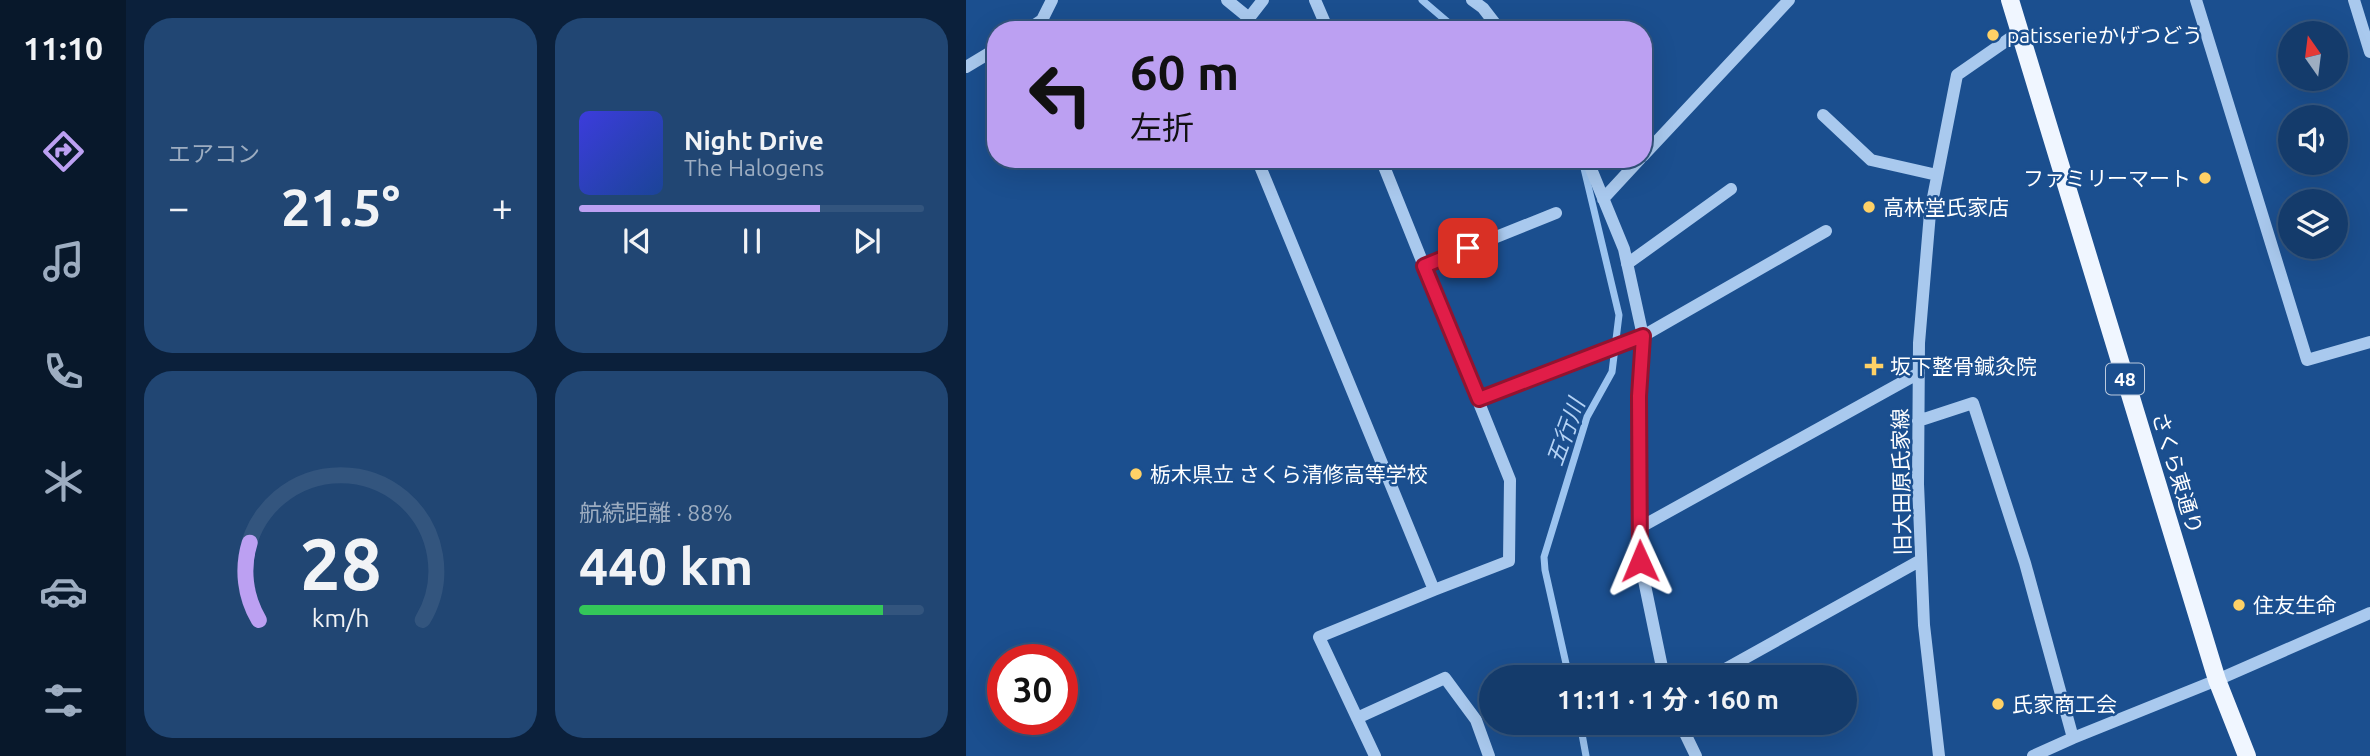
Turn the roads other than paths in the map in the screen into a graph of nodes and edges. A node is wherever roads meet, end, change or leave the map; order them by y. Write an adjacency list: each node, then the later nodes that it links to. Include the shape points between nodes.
1 (1052, 0): 10 (street)
2 (1227, 0): 3 (street, via 1249,18)
3 (1263, 0)
4 (1315, 0): 11 (street)
5 (1472, 0): 12 (street)
6 (1789, 0): 18 (street)
7 (2010, 0): 13 (main road, さくら東通り / 48)
8 (2196, 0): 31 (street, via 2308,360)
9 (2354, 0): 14 (street)
10 (1040, 21)
11 (1324, 21)
12 (1493, 21)
13 (2019, 32): 23 (street, 旧大田原氏家線, via 1957,75); 41 (main road, さくら東通り / 48)
14 (2370, 52)
15 (987, 55): 16 (street)
16 (966, 68)
17 (1823, 115): 23 (street, via 1871,160)
18 (1652, 146)
19 (1261, 168): 37 (street)
20 (1385, 168): 29 (street)
21 (1591, 168): 25 (street)
22 (1632, 168): 25 (street)
23 (1937, 175): 32 (street, 旧大田原氏家線, via 1930,213)
24 (1731, 189): 28 (street)
25 (1603, 199): 28 (street)
26 (1556, 213): 29 (street)
27 (1826, 231): 30 (street)
28 (1627, 264): 30 (street)
29 (1424, 266): 33 (street)
30 (1643, 336): 33 (street); 35 (street)
31 (2370, 342)
32 (1919, 373): 34 (street, 旧大田原氏家線); 35 (street)
33 (1479, 399): 37 (street, via 1510,480 1509,561)
34 (1918, 421): 36 (street, 旧大田原氏家線); 44 (street, via 1973,403 2025,563)
35 (1639, 528): 39 (street, via 1640,561)
36 (1921, 560): 40 (street); 48 (street, 旧大田原氏家線)
37 (1434, 590): 42 (street, via 1320,637)
38 (2370, 612): 41 (street)
39 (1662, 665)
40 (1733, 665)
41 (2217, 680): 44 (street); 50 (main road, さくら東通り / 48)
42 (1357, 718): 45 (street); 46 (street, via 1445,678 1476,720)
43 (1686, 735): 47 (street)
44 (2073, 738): 49 (street)
45 (1375, 756)
46 (1489, 756)
47 (1696, 756)
48 (1939, 756)
49 (2033, 756)
50 (2247, 756)

